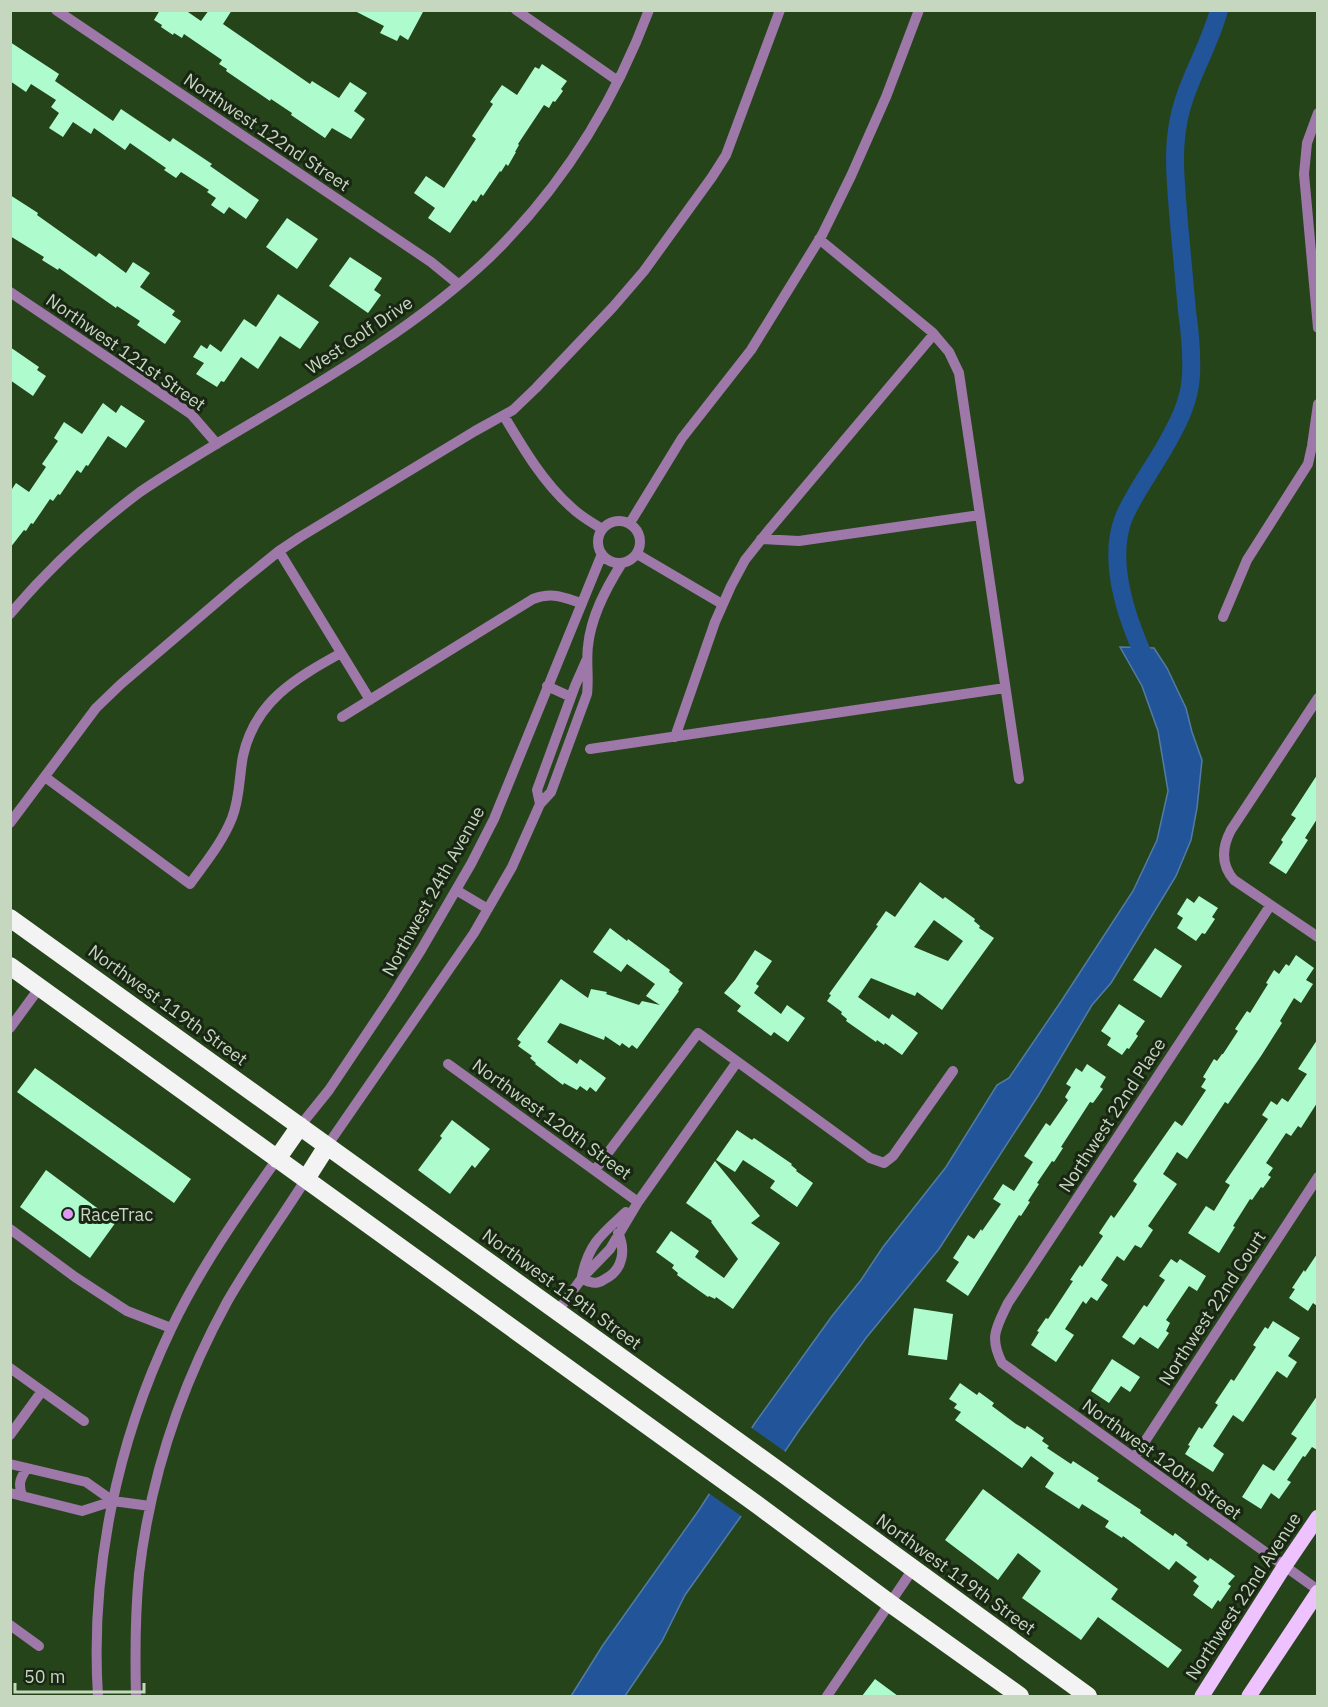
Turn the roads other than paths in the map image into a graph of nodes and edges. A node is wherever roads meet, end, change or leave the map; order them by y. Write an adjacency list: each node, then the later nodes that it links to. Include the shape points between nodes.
1 (56, 10): 9 (street, Northwest 122nd Street)
2 (516, 10): 6 (street)
3 (650, 10): 6 (street, West Golf Drive)
4 (780, 10): 14 (street, via 731,144 719,166 629,289 536,388)
5 (919, 10): 8 (street, via 873,128)
6 (618, 81): 9 (street, West Golf Drive, via 557,182 505,242)
7 (1317, 113): 11 (street, via 1307,143 1304,174)
8 (819, 239): 12 (street); 17 (street, via 751,350 682,438)
9 (458, 284): 15 (street, West Golf Drive, via 378,345)
10 (10, 291): 15 (street, Northwest 121st Street, via 191,414)
11 (1317, 328)
12 (934, 334): 16 (street, via 959,373); 19 (street)
13 (1317, 404): 27 (street, via 1308,464 1247,560)
14 (504, 416): 18 (street, via 560,497); 20 (street)
15 (218, 444): 26 (street, West Golf Drive, via 153,483 112,514)
16 (980, 514): 19 (street, via 799,541); 31 (street)
17 (630, 523): 18 (street, via 612,522); 22 (street, via 641,541)
18 (602, 529): 21 (street, via 598,541)
19 (761, 539): 25 (street, via 739,570)
20 (279, 551): 28 (street); 38 (street, via 103,702)
21 (602, 554): 23 (street); 24 (street, Northwest 24th Avenue)
22 (637, 554): 23 (street); 25 (street)
23 (622, 563): 29 (street, via 596,612)
24 (581, 603): 30 (street, Northwest 24th Avenue); 34 (street, via 554,595 533,599)
25 (723, 604): 36 (street)
26 (10, 614)
27 (1223, 616)
28 (341, 653): 34 (street); 38 (street, via 295,680 263,711 247,742 231,819 190,884)
29 (587, 659): 32 (street); 40 (street, via 584,704 550,792)
30 (547, 686): 32 (street); 42 (street, Northwest 24th Avenue, via 494,819)
31 (1005, 688): 36 (street); 39 (street)
32 (571, 697): 40 (street, via 537,790)
33 (1317, 698): 43 (street, via 1231,830 1224,848 1228,873)
34 (370, 700): 35 (street)
35 (342, 717)
36 (675, 737): 37 (street)
37 (590, 749)
38 (45, 777): 41 (street)
39 (1019, 779)
40 (540, 804): 44 (street)
41 (10, 823)
42 (456, 890): 44 (street); 53 (street, Northwest 24th Avenue, via 368,1034)
43 (1270, 906): 46 (street); 65 (street, Northwest 22nd Place, via 1008,1304 996,1327)
44 (488, 909): 54 (street)
45 (10, 918): 53 (highway, Northwest 119th Street)
46 (1317, 937)
47 (10, 966): 48 (highway)
48 (40, 987): 49 (street); 55 (highway)
49 (10, 1028)
50 (737, 1062): 52 (street, via 870,1158 884,1163); 56 (street, via 698,1033); 59 (street)
51 (448, 1064): 56 (street, Northwest 120th Street)
52 (953, 1071)
53 (300, 1126): 54 (highway, Northwest 119th Street); 55 (highway)
54 (327, 1146): 58 (highway); 63 (highway, Northwest 119th Street)
55 (278, 1159): 58 (highway); 64 (street, via 209,1259)
56 (595, 1170): 59 (street, Northwest 120th Street)
57 (1317, 1177): 70 (street, Northwest 22nd Court)
58 (306, 1179): 76 (street, via 233,1293 207,1342 175,1419); 81 (highway)
59 (638, 1202): 61 (street); 62 (street, via 592,1247)
60 (10, 1228): 64 (street, via 127,1311)
61 (618, 1233): 62 (street, via 610,1249); 62 (street, via 623,1251 617,1269 602,1281 593,1283)
62 (582, 1278): 63 (street)
63 (557, 1312): 79 (highway, Northwest 119th Street)
64 (171, 1328): 75 (street, via 137,1414)
65 (995, 1348): 70 (street, Northwest 120th Street, via 1002,1363)
66 (10, 1368): 67 (street)
67 (42, 1391): 68 (street); 69 (street)
68 (84, 1421)
69 (10, 1435)
70 (1134, 1458): 78 (street, Northwest 120th Street)
71 (10, 1464): 72 (street)
72 (27, 1468): 74 (street, via 19,1483); 75 (street, via 86,1482)
73 (10, 1493): 74 (street)
74 (22, 1496): 75 (street, via 82,1511)
75 (112, 1501): 76 (street); 84 (street, via 99,1598)
76 (150, 1506): 85 (street, via 139,1573)
77 (1317, 1517): 78 (main road, Northwest 22nd Avenue)
78 (1284, 1567): 80 (street, Northwest 120th Street); 89 (main road, Northwest 22nd Avenue)
79 (913, 1569): 81 (street); 88 (highway, Northwest 119th Street)
80 (1317, 1591): 90 (main road)
81 (891, 1604): 86 (street); 87 (highway)
82 (10, 1625): 83 (street)
83 (39, 1646)
84 (98, 1696)
85 (136, 1696)
86 (827, 1696)
87 (1020, 1696)
88 (1088, 1696)
89 (1202, 1696)
90 (1248, 1696)

